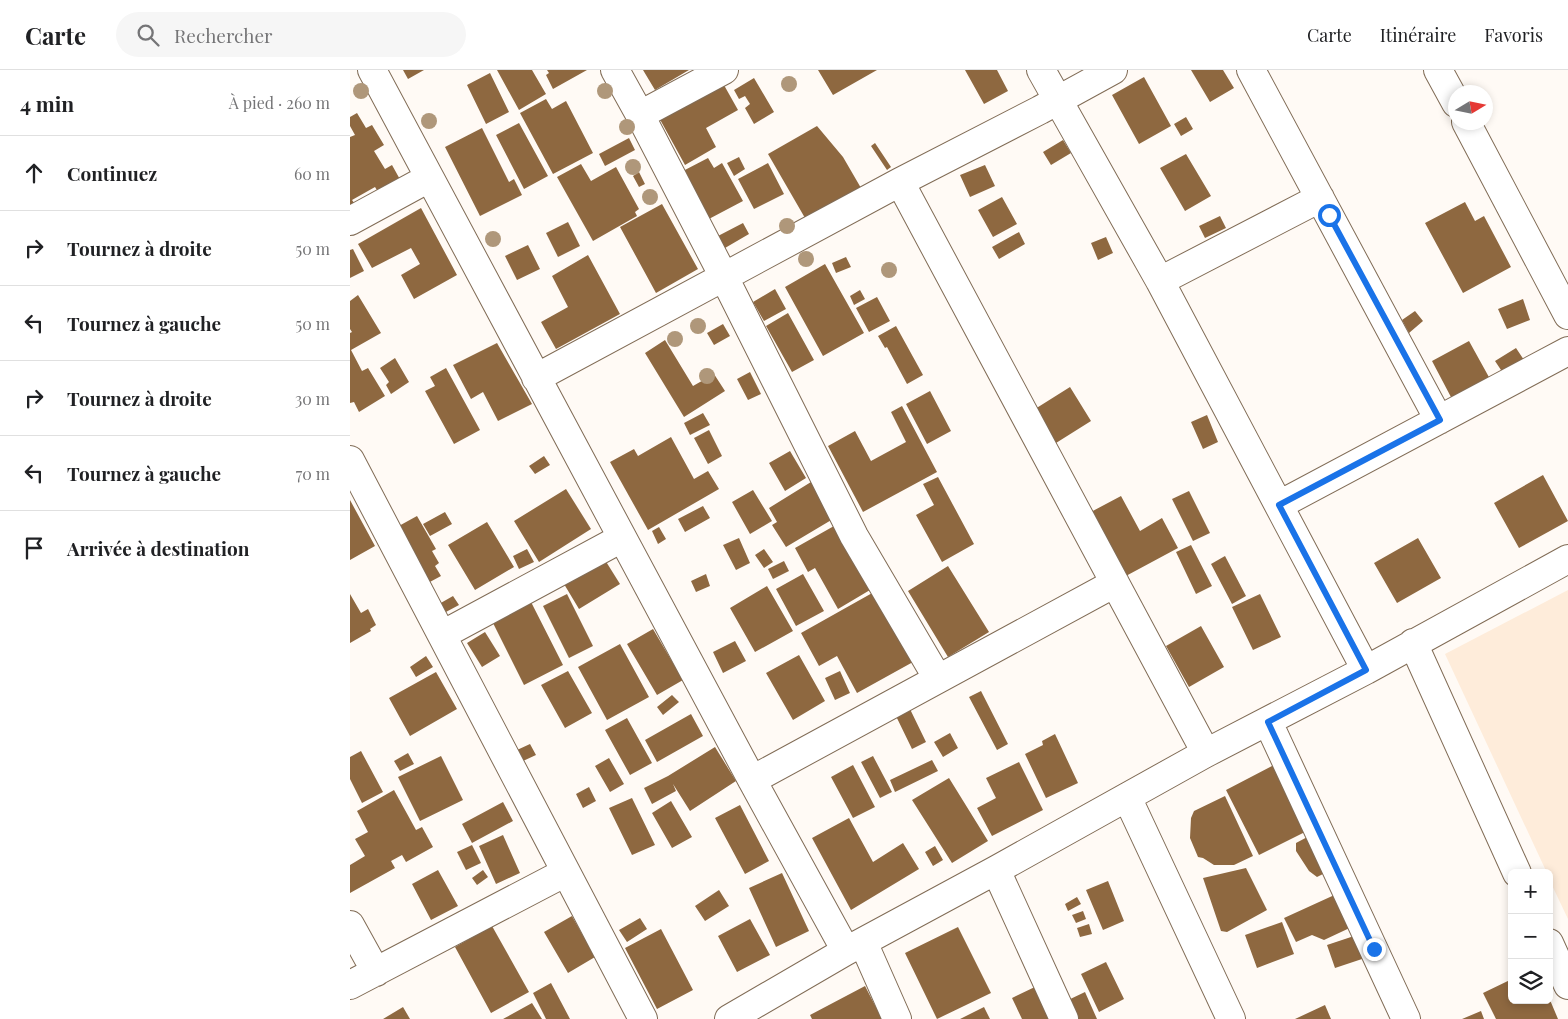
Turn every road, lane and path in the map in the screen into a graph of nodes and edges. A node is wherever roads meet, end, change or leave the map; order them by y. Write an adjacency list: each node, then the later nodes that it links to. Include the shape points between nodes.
1 (372, 70): 12 (street)
2 (614, 70): 10 (street)
3 (724, 70): 10 (street)
4 (1041, 70): 9 (street)
5 (1113, 70): 9 (street)
6 (1251, 70): 14 (street)
7 (1438, 70): 8 (street)
8 (1448, 88)
9 (1058, 100): 13 (street); 17 (street)
10 (640, 115): 16 (street)
11 (1470, 130): 18 (street)
12 (429, 178): 15 (street); 20 (street)
13 (900, 182): 16 (street); 26 (street)
14 (1320, 198): 17 (street); 21 (street)
15 (350, 221)
16 (724, 277): 20 (street); 30 (street, via 854,536)
17 (1160, 281): 23 (street)
18 (1568, 315)
19 (1568, 351): 21 (street)
20 (536, 378): 24 (street)
21 (1440, 420): 23 (street)
22 (350, 461): 27 (street)
23 (1279, 505): 29 (street)
24 (622, 538): 27 (street); 33 (street)
25 (1568, 559): 28 (street)
26 (1115, 584): 30 (street); 32 (street)
27 (442, 635): 37 (street)
28 (1414, 644): 29 (street); 35 (street)
29 (1366, 670): 31 (street)
30 (938, 679): 33 (street)
31 (1268, 722): 32 (street); 49 (street)
32 (1206, 753): 34 (street)
33 (752, 780): 39 (street)
34 (1127, 797): 36 (street); 48 (street)
35 (1515, 869)
36 (996, 870): 39 (street); 47 (street)
37 (566, 872): 41 (street); 44 (street)
38 (350, 925): 41 (street)
39 (855, 947): 45 (street); 46 (street)
40 (1553, 953): 43 (street)
41 (376, 972): 42 (street)
42 (350, 985)
43 (1568, 985)
44 (643, 1019)
45 (729, 1019)
46 (897, 1019)
47 (1064, 1019)
48 (1231, 1019)
49 (1406, 1019)

